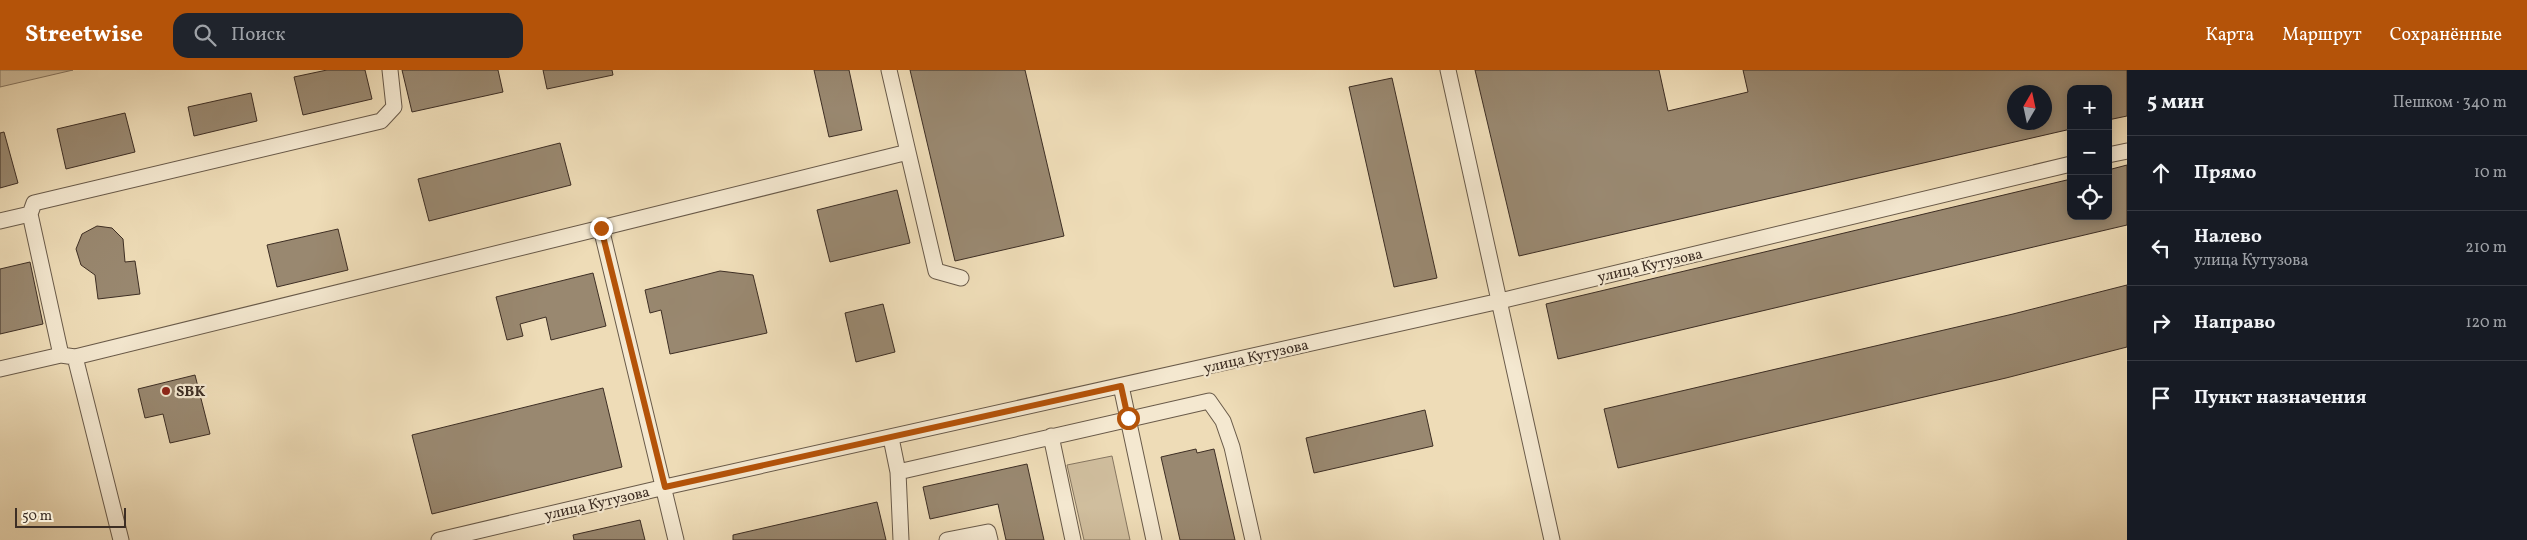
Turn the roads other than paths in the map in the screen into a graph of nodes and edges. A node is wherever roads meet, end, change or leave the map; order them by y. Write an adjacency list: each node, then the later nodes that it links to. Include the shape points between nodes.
1 (390, 70): 8 (street, via 394,107 381,121 34,203)
2 (889, 70): 5 (street)
3 (1448, 70): 12 (street)
4 (2127, 151): 6 (street)
5 (908, 152): 10 (street); 11 (street, via 936,271)
6 (2112, 154)
7 (2067, 165): 12 (street, улица Кутузова)
8 (30, 214): 9 (street); 13 (street)
9 (0, 221)
10 (601, 228): 13 (street); 20 (street)
11 (961, 278)
12 (1500, 301): 15 (street, улица Кутузова); 30 (street)
13 (68, 356): 14 (street); 21 (street)
14 (0, 370)
15 (1121, 386): 16 (street); 18 (street, улица Кутузова)
16 (1128, 418): 17 (street); 28 (street); 29 (street, via 1209,401 1223,421 1232,447)
17 (1051, 436): 19 (street); 27 (street)
18 (891, 438): 19 (street); 20 (street, улица Кутузова)
19 (898, 472): 24 (street)
20 (665, 487): 22 (street, улица Кутузова); 23 (street)
21 (121, 540)
22 (439, 540)
23 (676, 540)
24 (901, 540)
25 (947, 540): 26 (street, via 988,532)
26 (990, 540)
27 (1073, 540)
28 (1154, 540)
29 (1253, 540)
30 (1552, 540)

